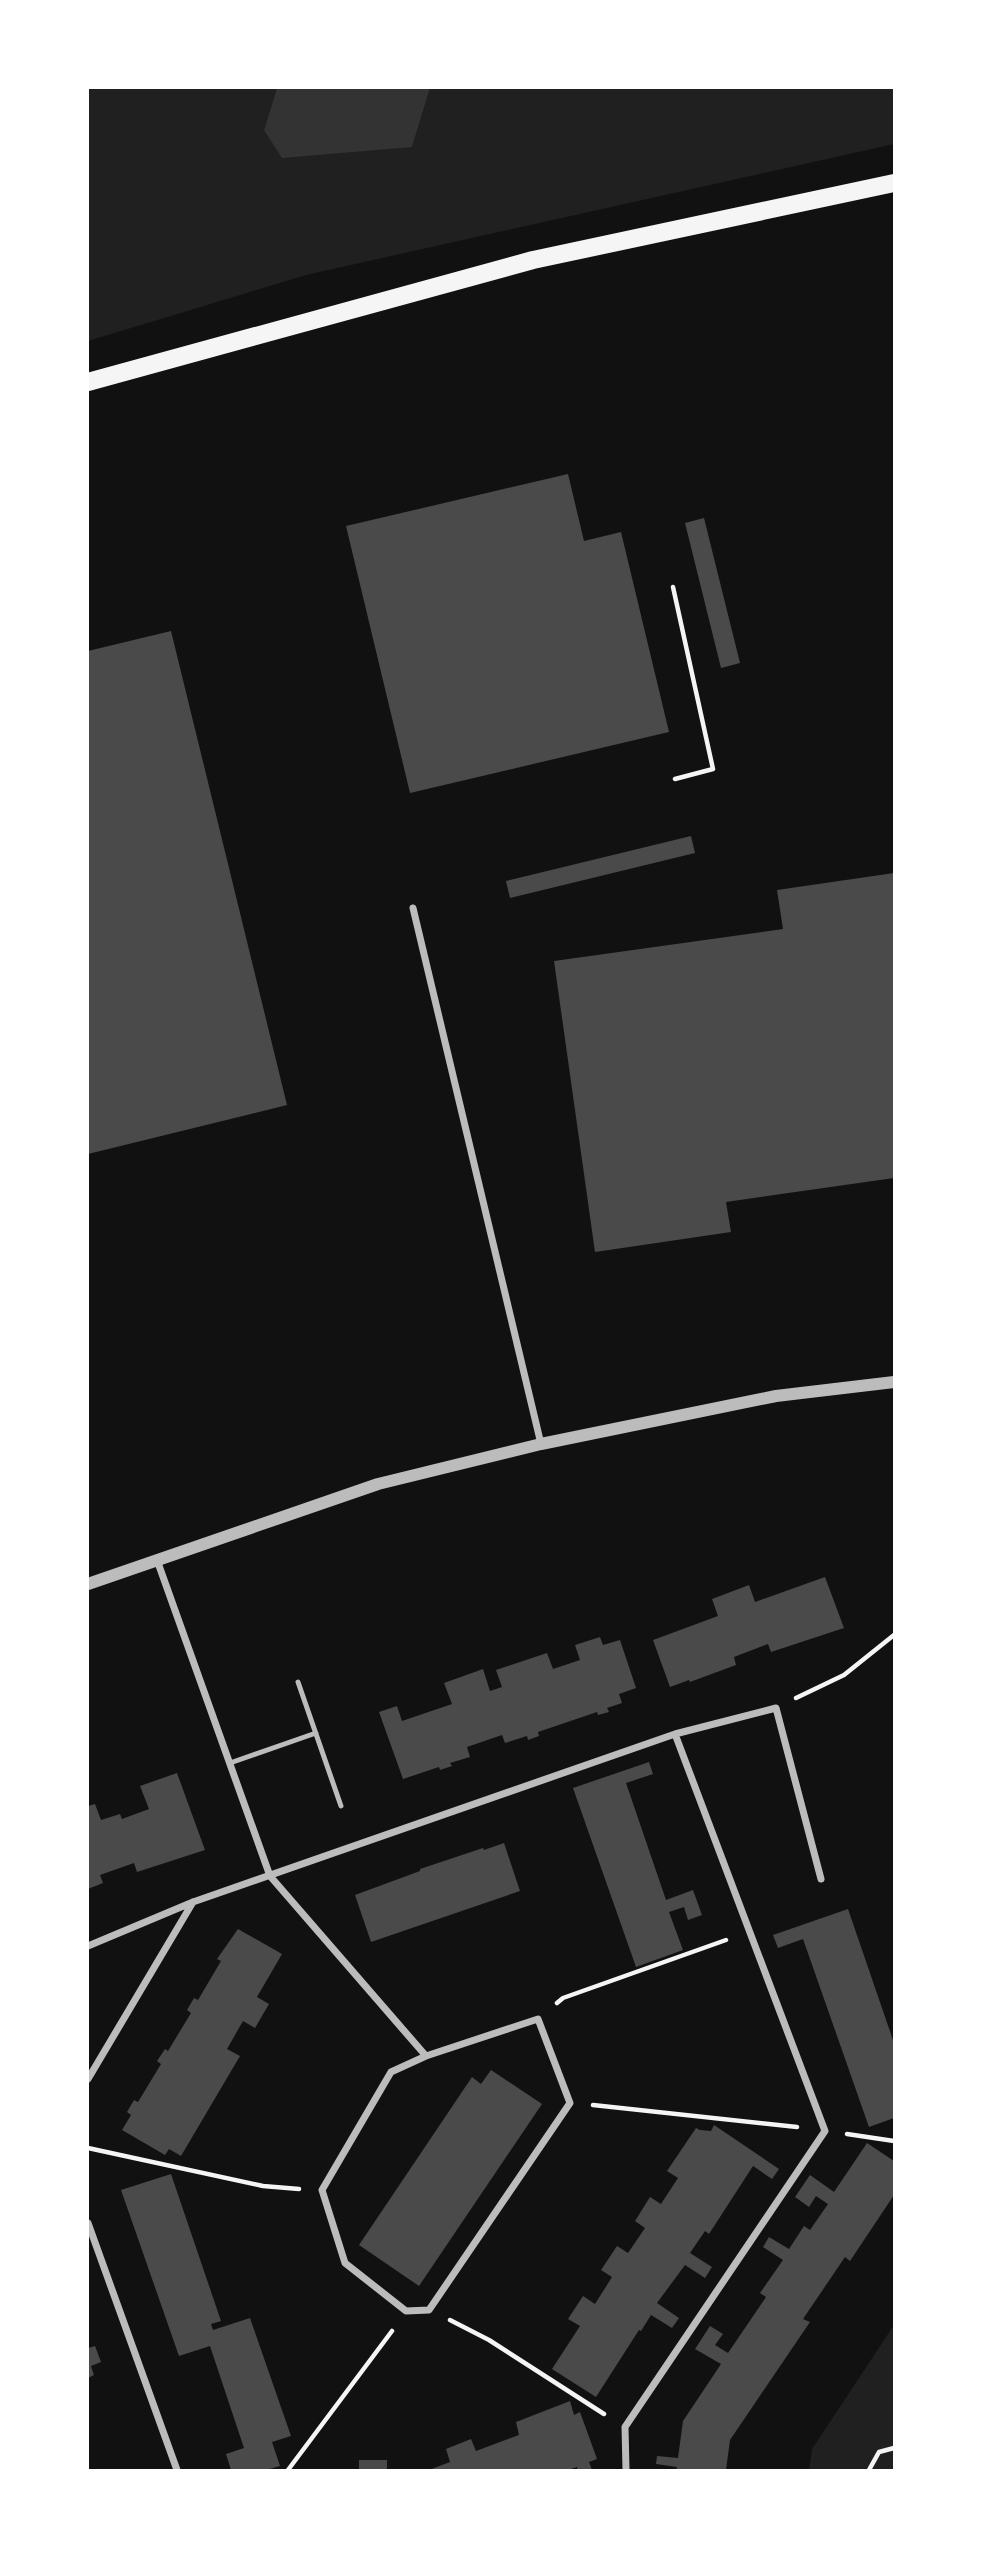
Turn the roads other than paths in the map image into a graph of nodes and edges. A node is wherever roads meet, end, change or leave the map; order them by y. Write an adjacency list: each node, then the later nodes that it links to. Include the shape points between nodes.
1 (894, 183): 2 (main road, via 533,260)
2 (88, 382)
3 (413, 908): 5 (street)
4 (894, 1382): 5 (street, via 776,1396)
5 (541, 1444): 6 (street, via 379,1485)
6 (157, 1559): 7 (street); 11 (street)
7 (88, 1584)
8 (298, 1682): 9 (lane)
9 (316, 1733): 11 (lane); 12 (lane)
10 (675, 1734): 13 (street); 14 (street, via 776,1708); 21 (street, via 825,2131 625,2427)
11 (230, 1763): 13 (street)
12 (341, 1806)
13 (270, 1875): 15 (street); 17 (street)
14 (821, 1879)
15 (193, 1902): 16 (street); 18 (street)
16 (88, 1946)
17 (425, 2056): 17 (street, via 391,2072 322,2190 345,2263 406,2311 429,2310 570,2103 538,2020)
18 (88, 2079)
19 (88, 2223): 20 (street)
20 (177, 2470)
21 (626, 2470)

